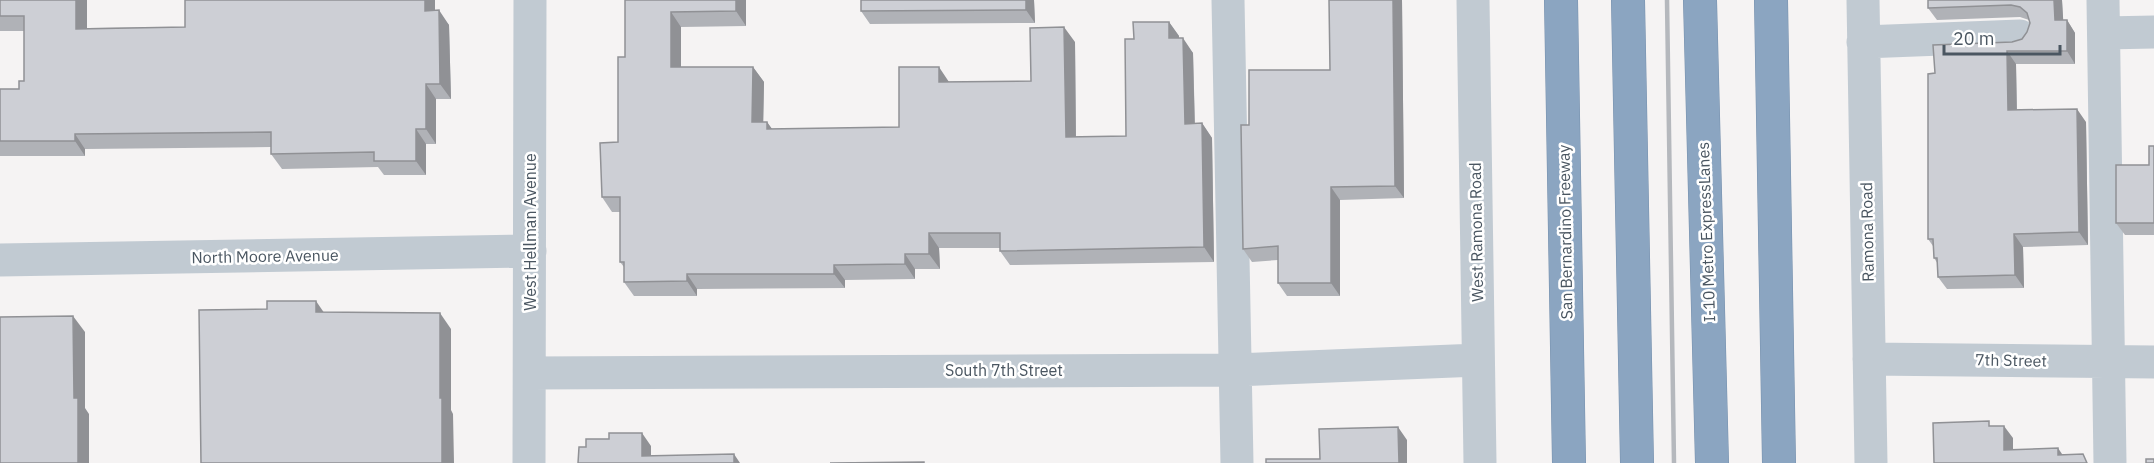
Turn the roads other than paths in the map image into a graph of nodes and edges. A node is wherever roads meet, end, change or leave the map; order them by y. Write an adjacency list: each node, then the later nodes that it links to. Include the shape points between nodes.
1 (530, 0): 14 (street, West Hellman Avenue)
2 (1228, 0): 20 (street)
3 (1473, 0): 17 (street, West Ramona Road)
4 (1561, 0): 25 (highway, San Bernardino Freeway)
5 (1628, 0): 26 (highway)
6 (1700, 0): 27 (highway, I-10 Metro ExpressLanes)
7 (1771, 0): 28 (highway)
8 (1863, 0): 13 (street, Ramona Road)
9 (2103, 0): 11 (street)
10 (2154, 32): 11 (street)
11 (2104, 33): 18 (street)
12 (2020, 36): 13 (street)
13 (1863, 42): 16 (street, Ramona Road)
14 (530, 251): 15 (street, North Moore Avenue); 21 (street, West Hellman Avenue)
15 (0, 260)
16 (1869, 359): 18 (street, 7th Street); 29 (street, Ramona Road)
17 (1478, 360): 20 (street, South 7th Street); 24 (street, West Ramona Road)
18 (2109, 362): 19 (street, 7th Street); 30 (street)
19 (2154, 362)
20 (1235, 370): 21 (street, South 7th Street); 23 (street)
21 (530, 373): 22 (street, West Hellman Avenue)
22 (529, 463)
23 (1237, 463)
24 (1480, 463)
25 (1569, 463)
26 (1637, 463)
27 (1712, 463)
28 (1779, 463)
29 (1871, 463)
30 (2110, 463)

